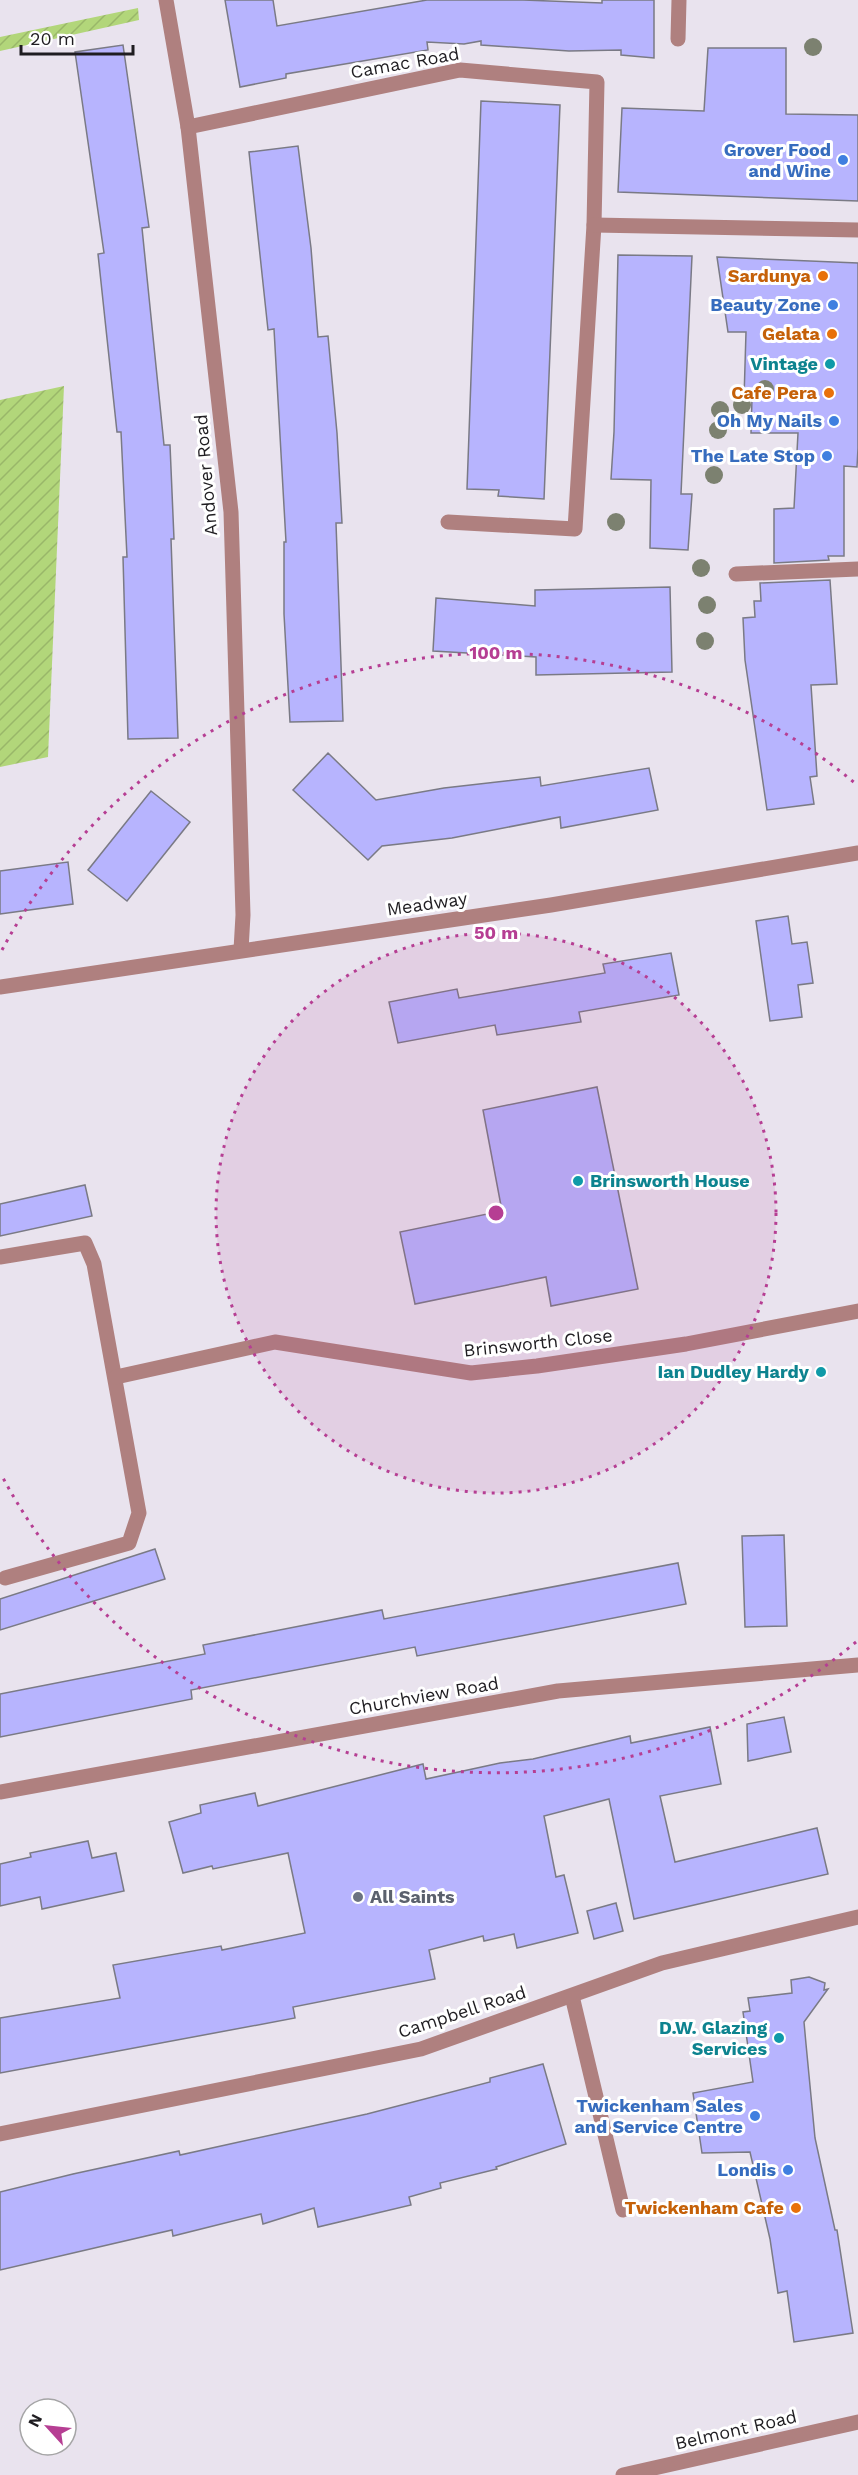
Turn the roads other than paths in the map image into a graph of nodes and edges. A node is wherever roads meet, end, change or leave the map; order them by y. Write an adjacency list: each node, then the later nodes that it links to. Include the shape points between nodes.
1 (166, 0): 4 (street, Andover Road)
2 (679, 0): 3 (street)
3 (678, 39)
4 (189, 127): 5 (street, Camac Road, via 460,70 597,82); 11 (street, Andover Road, via 231,512)
5 (594, 225): 6 (street); 7 (street, Camac Road, via 575,529)
6 (858, 231)
7 (448, 522)
8 (858, 569): 9 (street)
9 (736, 574)
10 (858, 853): 11 (street, Meadway, via 551,905)
11 (241, 950): 12 (street, Meadway)
12 (0, 987)
13 (0, 1257): 15 (street, via 85,1243 94,1264)
14 (858, 1311): 15 (street, Brinsworth Close, via 686,1344 471,1373 275,1342)
15 (116, 1377): 16 (street, via 139,1513 129,1543)
16 (5, 1578)
17 (858, 1665): 18 (street, Churchview Road, via 558,1691)
18 (0, 1792)
19 (858, 1917): 20 (street, Campbell Road, via 662,1963)
20 (572, 1996): 21 (street, Campbell Road, via 421,2049); 22 (street)
21 (0, 2134)
22 (623, 2211)
23 (858, 2422): 24 (street, Belmont Road)
24 (623, 2475)

